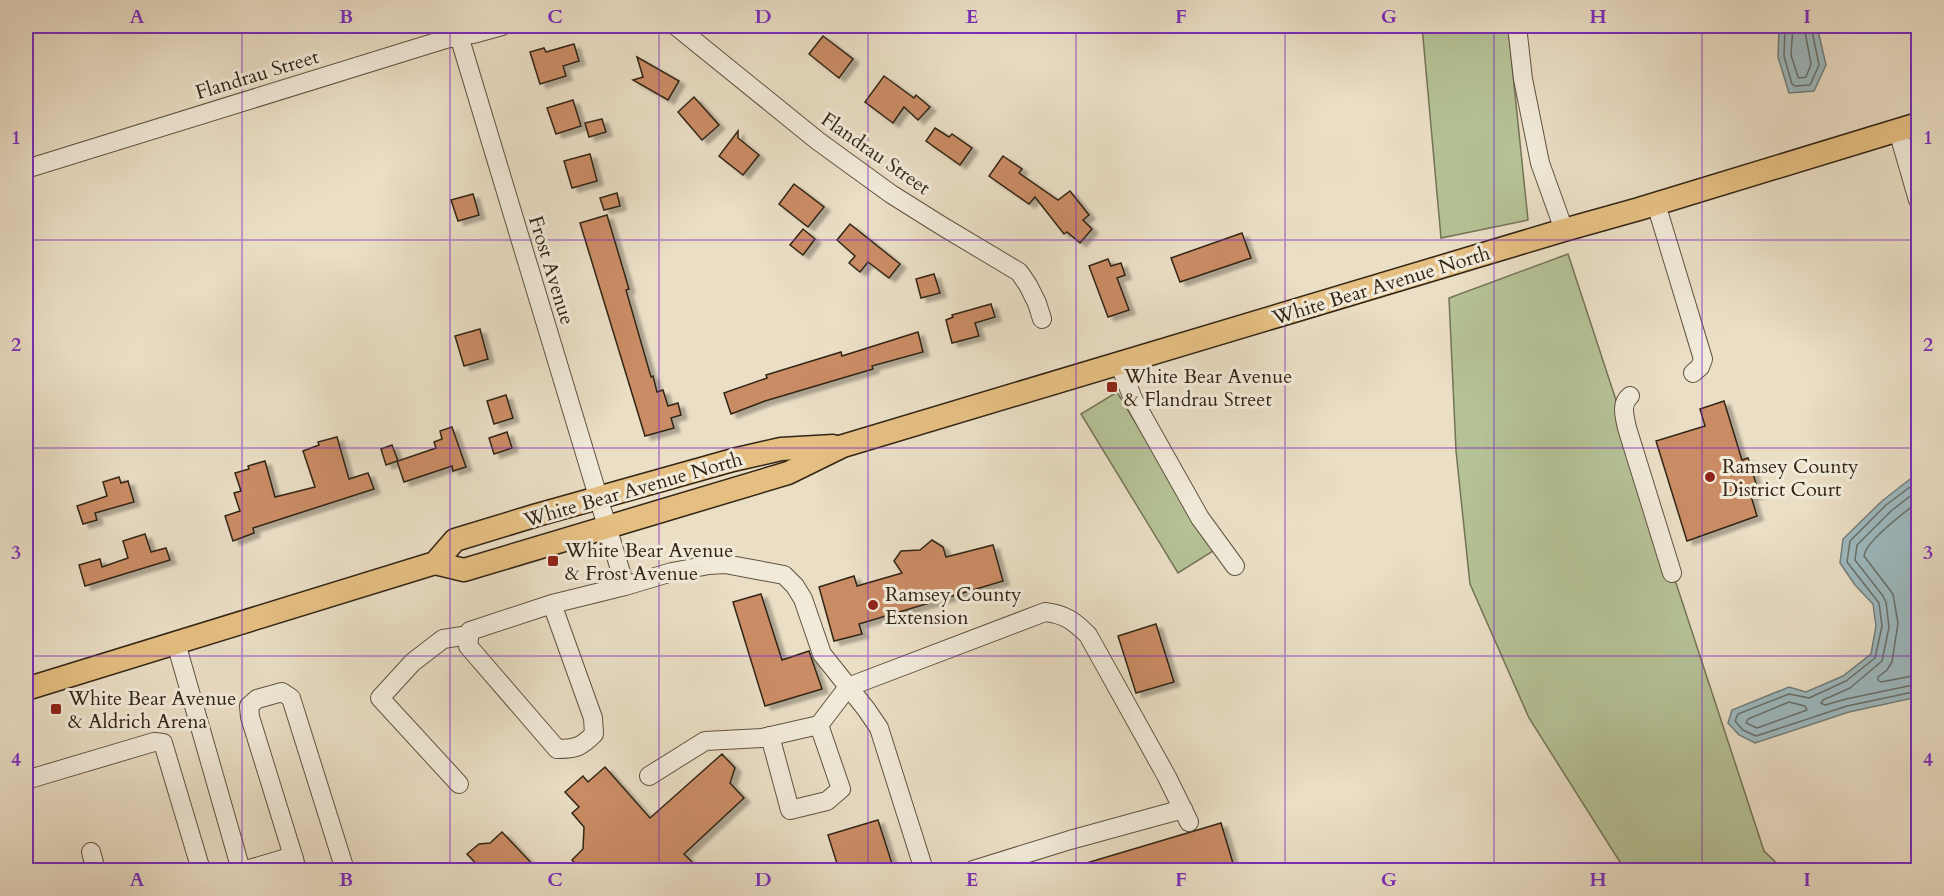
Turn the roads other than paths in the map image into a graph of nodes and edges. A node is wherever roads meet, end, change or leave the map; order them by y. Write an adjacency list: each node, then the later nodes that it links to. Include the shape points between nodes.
1 (502, 26): 4 (street, Flandrau Street)
2 (676, 26): 10 (street, Flandrau Street, via 891,194 1019,272 1038,303)
3 (1517, 26): 9 (street, via 1540,163)
4 (457, 31): 6 (street, Flandrau Street, via 442,40); 15 (street, Frost Avenue)
5 (1908, 127): 7 (street); 8 (main road, White Bear Avenue North)
6 (26, 169)
7 (1918, 200)
8 (1656, 204): 9 (main road, White Bear Avenue North); 12 (street, via 1703,359)
9 (1564, 230): 11 (main road, White Bear Avenue North)
10 (1042, 319)
11 (1119, 363): 14 (main road, White Bear Avenue North); 18 (street, via 1133,399 1200,518)
12 (1693, 373)
13 (1630, 396): 19 (street, via 1624,407 1627,429)
14 (843, 446): 15 (main road, White Bear Avenue North, via 781,450); 16 (main road, White Bear Avenue North, via 788,473)
15 (598, 498): 16 (street, Frost Avenue); 17 (main road, White Bear Avenue North, via 455,540)
16 (607, 527): 17 (main road, White Bear Avenue North, via 464,570); 20 (street, Frost Avenue)
17 (435, 563): 23 (main road)
18 (1235, 566)
19 (1672, 573)
20 (625, 586): 21 (street); 24 (street, via 709,565 725,564 784,575 803,599 822,654)
21 (552, 604): 22 (street, via 470,631); 22 (street, via 593,718 594,734 582,746 557,749 468,646)
22 (469, 635): 30 (street, via 443,639 413,662 380,699)
23 (176, 643): 25 (main road); 35 (street)
24 (848, 687): 26 (street); 38 (street, via 882,734); 39 (street, via 1046,612 1071,619 1088,635 1186,815 1070,840)
25 (26, 689)
26 (819, 725): 27 (street); 27 (street, via 841,789 827,801 790,810)
27 (770, 736): 28 (street, via 705,741)
28 (649, 776)
29 (26, 780): 34 (street, via 154,742 163,743)
30 (459, 784)
31 (91, 852): 33 (street)
32 (296, 865): 36 (street, via 290,857); 37 (street, via 249,706 257,699 282,692 291,698)
33 (96, 870)
34 (201, 870)
35 (241, 870)
36 (246, 870)
37 (345, 870)
38 (924, 870)
39 (973, 870)

